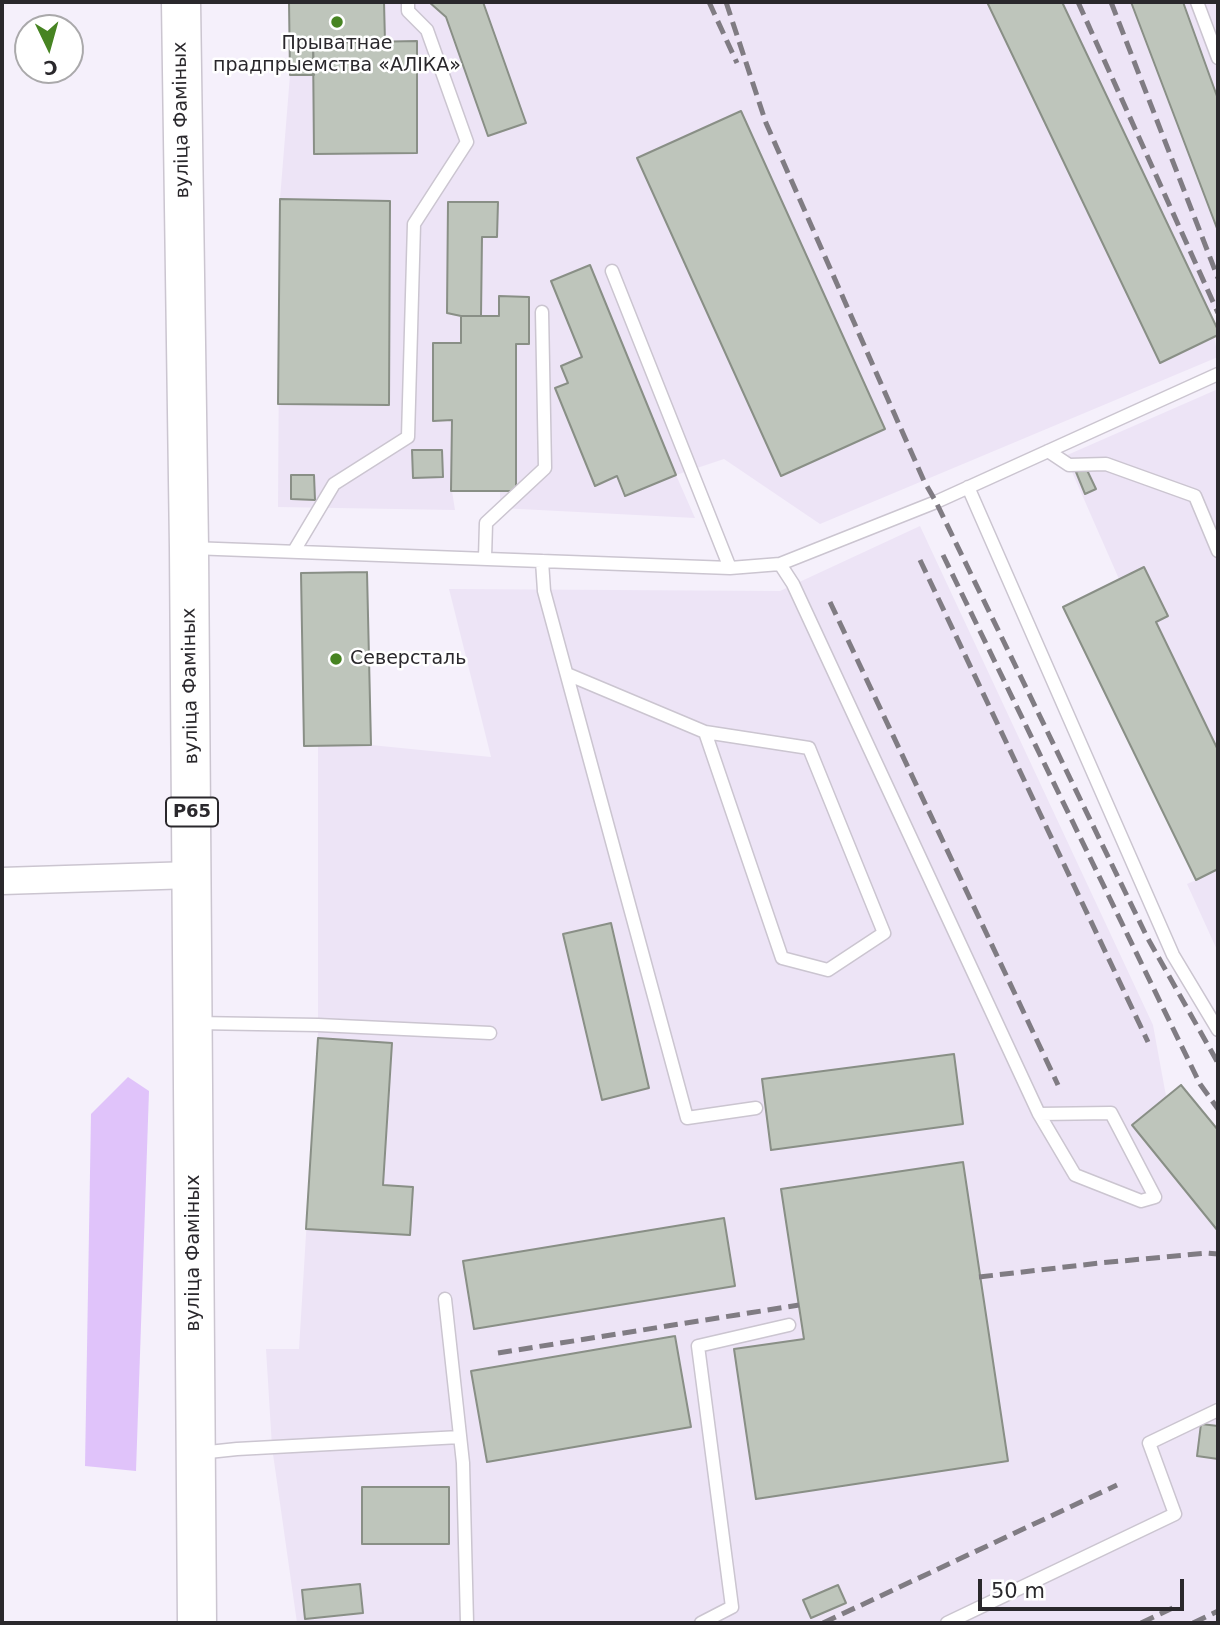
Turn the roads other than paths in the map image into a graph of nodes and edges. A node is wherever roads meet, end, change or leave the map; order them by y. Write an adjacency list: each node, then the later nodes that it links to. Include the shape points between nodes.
1 (181, 2): 10 (main road, вуліца Фаміных / Р65)
2 (408, 2): 11 (lane, via 408,11 427,30 467,142 414,224 408,437 334,484)
3 (1197, 2): 4 (lane)
4 (1218, 58)
5 (612, 271): 16 (lane)
6 (542, 312): 13 (lane, via 545,468 486,523)
7 (1218, 374): 8 (lane)
8 (1048, 451): 9 (lane); 12 (lane, via 1069,465 1107,464 1195,496)
9 (968, 487): 15 (lane); 22 (lane, via 1173,955)
10 (189, 548): 11 (lane); 19 (main road, вуліца Фаміных / Р65)
11 (294, 551): 13 (lane)
12 (1218, 551)
13 (485, 558): 14 (lane)
14 (542, 561): 16 (lane); 17 (lane, via 544,591)
15 (780, 564): 16 (lane); 25 (lane)
16 (730, 568)
17 (567, 674): 18 (lane); 24 (lane, via 687,1118)
18 (705, 732): 18 (lane, via 782,958 828,970 884,933 809,748)
19 (192, 875): 20 (street); 21 (main road, вуліца Фаміных / Р65)
20 (2, 881)
21 (192, 1023): 23 (lane); 30 (main road, вуліца Фаміных / Р65)
22 (1218, 1030)
23 (489, 1033)
24 (756, 1108)
25 (1039, 1114): 25 (lane, via 1075,1175 1141,1201 1155,1197 1111,1113)
26 (445, 1298): 29 (lane)
27 (789, 1325): 33 (lane, via 698,1346 732,1607)
28 (1218, 1410): 34 (lane, via 1149,1443 1175,1514)
29 (460, 1437): 30 (lane); 32 (lane)
30 (195, 1453): 31 (main road, вуліца Фаміных / Р65)
31 (197, 1623)
32 (467, 1623)
33 (701, 1623)
34 (947, 1623)

